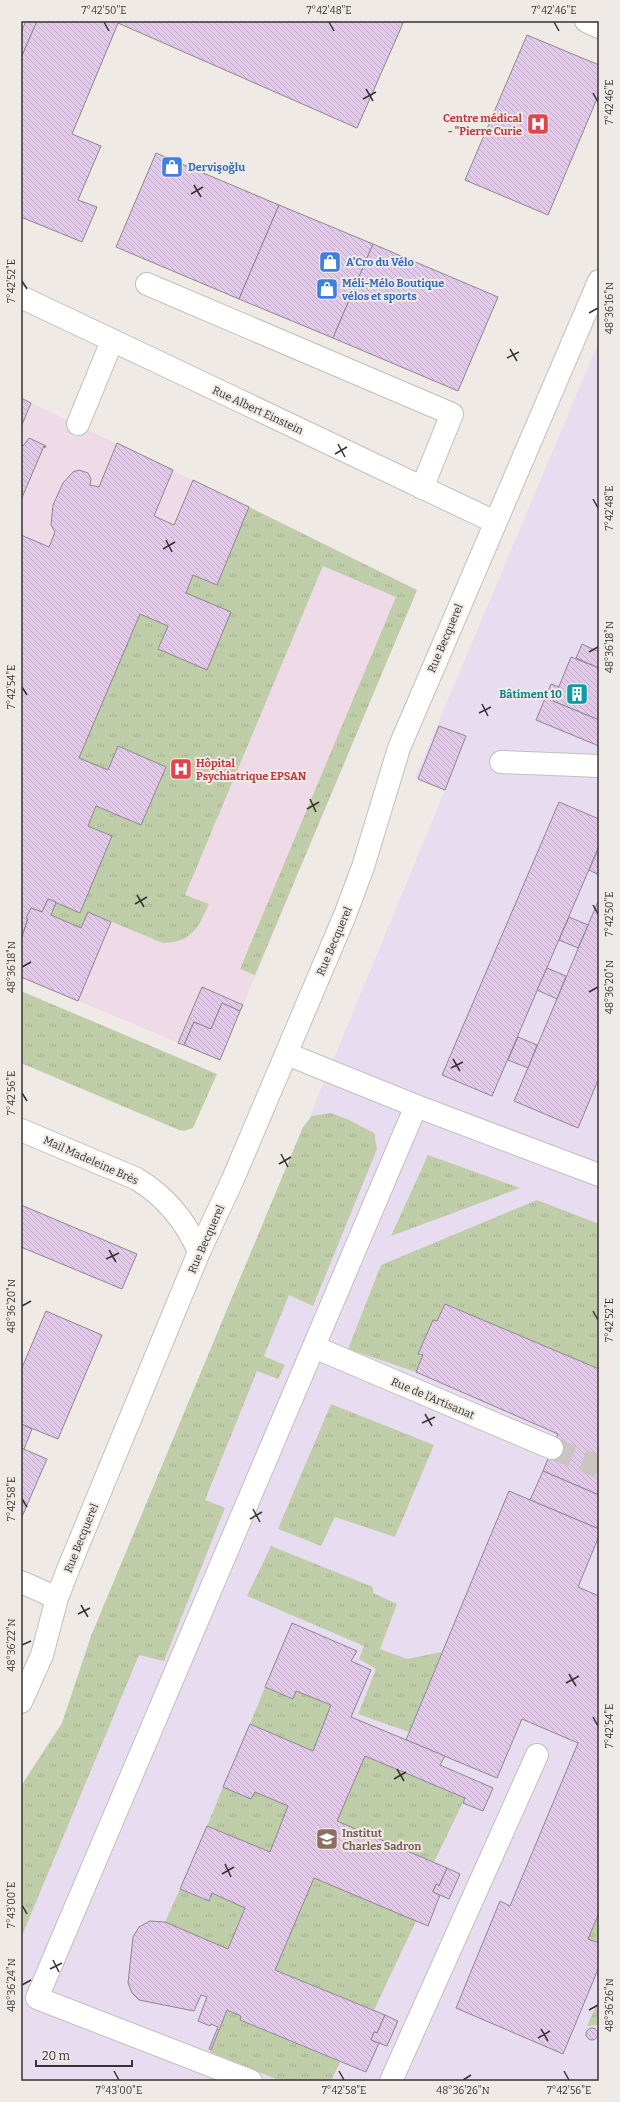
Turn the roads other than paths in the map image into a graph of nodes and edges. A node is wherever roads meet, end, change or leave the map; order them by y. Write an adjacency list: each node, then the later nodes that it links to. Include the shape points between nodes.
1 (586, 21): 2 (street)
2 (599, 27)
3 (599, 281): 9 (street, Rue Becquerel)
4 (147, 284): 8 (street, via 452,414)
5 (21, 297): 6 (street, Rue Albert Einstein)
6 (112, 341): 7 (street); 8 (street, Rue Albert Einstein)
7 (78, 424)
8 (422, 488): 9 (street, Rue Albert Einstein)
9 (495, 522): 12 (street, Rue Becquerel, via 398,748 363,867)
10 (501, 762): 11 (street)
11 (599, 766)
12 (287, 1054): 13 (street); 16 (street, Rue Becquerel)
13 (416, 1106): 15 (street); 17 (street)
14 (21, 1130): 16 (street, Mail Madeleine Brès, via 137,1179 151,1188 178,1215)
15 (599, 1176)
16 (199, 1252): 20 (street, Rue Becquerel)
17 (314, 1347): 18 (street, Rue de l'Artisanat); 23 (street, via 37,1998)
18 (552, 1448)
19 (21, 1582): 20 (street)
20 (57, 1598): 21 (street, Rue Becquerel, via 42,1655)
21 (21, 1702)
22 (537, 1755): 24 (street)
23 (251, 2081)
24 (391, 2081)

